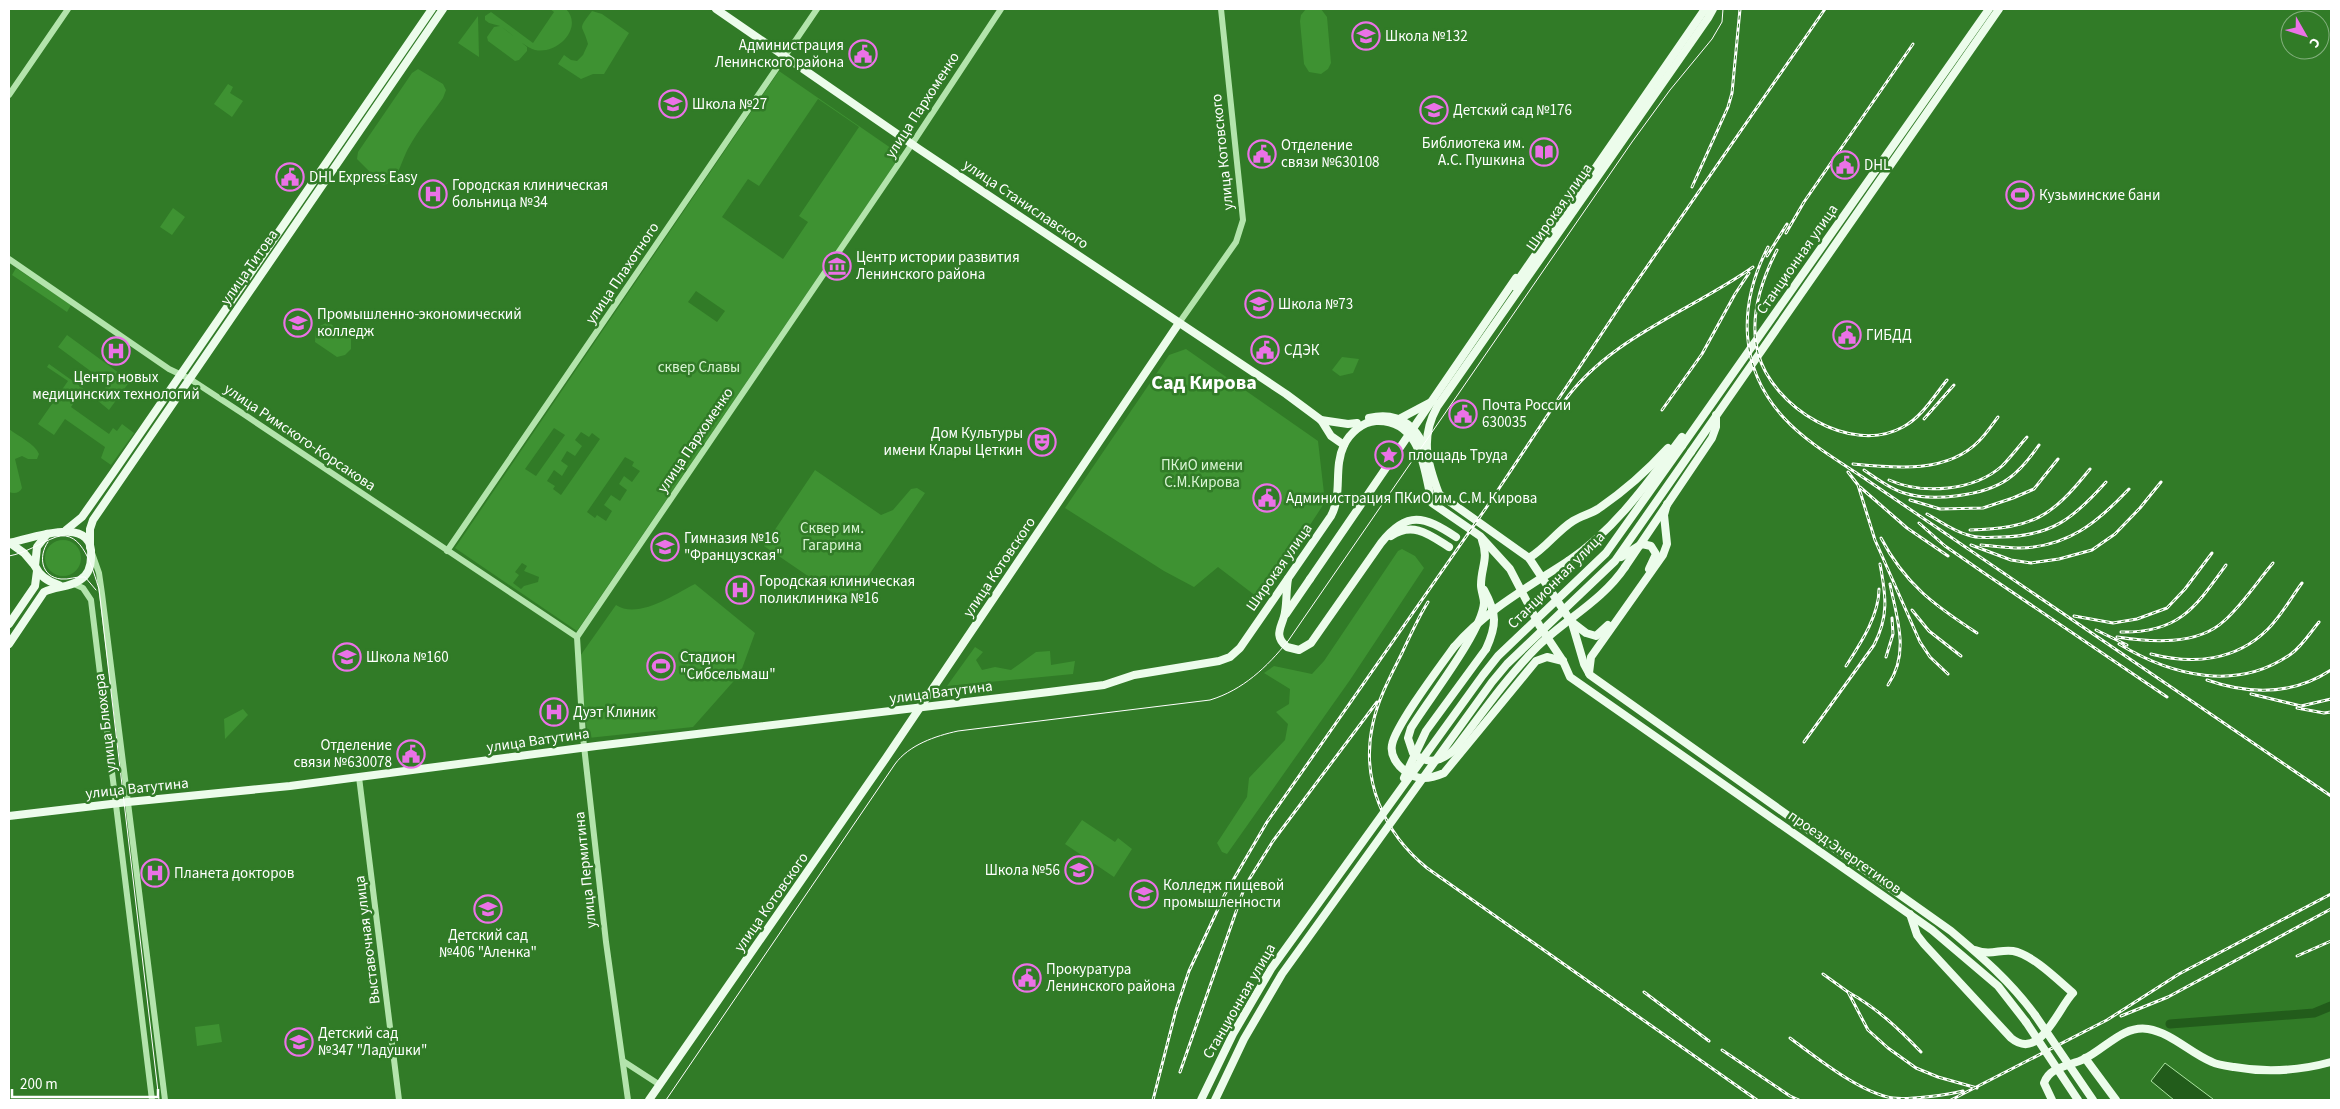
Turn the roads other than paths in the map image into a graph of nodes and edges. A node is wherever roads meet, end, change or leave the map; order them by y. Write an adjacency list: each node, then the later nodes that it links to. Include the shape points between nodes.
1 (68, 9): 13 (street)
2 (432, 9): 18 (main road, улица Титова)
3 (443, 9): 19 (main road, улица Титова)
4 (716, 9): 12 (main road, улица Станиславского)
5 (817, 9): 12 (street, улица Плахотного)
6 (1001, 9): 14 (street, улица Пархоменко)
7 (1221, 9): 17 (street, улица Котовского, via 1243,220 1236,242)
8 (1705, 9): 16 (main road, Широкая улица)
9 (1713, 9): 27 (main road, Широкая улица, via 1437,407 1426,436)
10 (1989, 9): 20 (main road, Станционная улица)
11 (1999, 9): 20 (main road, Станционная улица)
12 (785, 56): 14 (main road, улица Станиславского); 37 (street, улица Плахотного)
13 (9, 96)
14 (912, 144): 17 (main road, улица Станиславского); 48 (street, улица Пархоменко)
15 (9, 259): 18 (street, улица Римского-Корсакова)
16 (1532, 261): 22 (main road, Широкая улица, via 1432,401); 45 (main road, bridge, via 1516,278)
17 (1178, 323): 23 (main road, улица Станиславского); 53 (main road, улица Котовского)
18 (181, 375): 19 (street, улица Римского-Корсакова); 29 (main road, улица Титова, via 82,517)
19 (190, 379): 36 (main road, улица Титова, via 93,520); 37 (street, улица Римского-Корсакова)
20 (1732, 382): 21 (main road, Станционная улица); 25 (main road, via 1716,391); 56 (main road, Станционная улица, bridge, via 1606,552 1487,670)
21 (1716, 415): 28 (main road, via 1712,438); 39 (main road, Станционная улица, bridge)
22 (1399, 419): 24 (main road, via 1375,416); 27 (main road, via 1417,434)
23 (1322, 420): 24 (main road); 26 (main road, via 1331,436)
24 (1357, 423): 26 (main road)
25 (1688, 430): 38 (main road, via 1630,484 1596,511 1569,523); 50 (main road, bridge, via 1626,509 1586,548 1468,631 1394,737 1394,759 1415,777 1434,777 1444,773 1530,666 1540,658)
26 (1342, 444): 32 (main road, проезд Энергетиков, via 1367,423 1391,422 1400,426 1413,438 1423,460 1432,503); 41 (main road, Широкая улица, via 1335,457 1338,474 1334,509)
27 (1429, 457): 38 (main road, via 1439,494)
28 (1667, 504): 43 (main road, bridge, via 1606,590 1546,639 1520,666 1454,750 1439,760 1426,761 1412,753 1408,738 1411,728 1480,618 1484,602); 52 (main road, via 1664,515 1666,550 1591,657)
29 (66, 530): 30 (main road); 36 (main road, via 79,534)
30 (48, 534): 33 (main road); 40 (main road, via 37,548)
31 (1456, 537): 34 (main road, via 1435,524 1418,519 1399,525)
32 (1482, 538): 43 (main road, via 1486,558); 50 (main road, проезд Энергетиков, via 1510,569 1539,625)
33 (9, 543): 40 (main road, via 26,555)
34 (1381, 543): 35 (main road, via 1399,531 1413,529 1426,532); 45 (main road, via 1306,647 1291,649 1280,640 1278,631)
35 (1449, 547)
36 (91, 549): 42 (main road, via 88,572); 57 (street, улица Блюхера, via 99,573)
37 (447, 551): 48 (street, улица Римского-Корсакова)
38 (1529, 558): 46 (main road)
39 (1615, 560): 46 (main road, bridge, via 1647,544 1656,554 1600,634 1591,635); 76 (main road, Станционная улица, bridge, via 1492,682 1282,974 1244,1039)
40 (36, 568): 44 (main road, via 50,582); 47 (main road, via 35,586)
41 (1289, 575): 45 (main road); 51 (main road, Широкая улица, via 1240,648 1230,657)
42 (74, 584): 44 (main road); 58 (street, улица Блюхера, via 83,588 92,600)
43 (1481, 584): 56 (main road, bridge, via 1495,616 1495,626 1486,649 1426,731)
44 (61, 586): 49 (main road, via 44,592)
45 (1284, 617)
46 (1572, 623): 52 (main road)
47 (9, 624)
48 (577, 637): 54 (street, улица Пермитина)
49 (9, 644)
50 (1564, 660): 60 (main road, проезд Энергетиков, via 1570,677)
51 (1218, 661): 53 (main road, улица Ватутина, via 1134,674 1104,685)
52 (1589, 673): 63 (main road, проезд Энергетиков, via 1917,906)
53 (920, 707): 54 (main road, улица Ватутина); 69 (main road, улица Котовского)
54 (584, 748): 55 (main road, улица Ватутина); 67 (street, улица Пермитина)
55 (359, 777): 57 (main road, улица Ватутина); 72 (street, Выставочная улица)
56 (1396, 794): 75 (main road, Станционная улица, bridge, via 1271,969 1233,1034)
57 (128, 802): 58 (main road, улица Ватутина); 71 (street, улица Блюхера)
58 (116, 803): 59 (main road, улица Ватутина); 70 (street, улица Блюхера)
59 (9, 816)
60 (1910, 914): 61 (main road, проезд Энергетиков); 62 (main road)
61 (1932, 930): 62 (main road, via 1920,928); 78 (main road, проезд Энергетиков, bridge, via 1992,981 2026,1022)
62 (1917, 935): 64 (main road, via 2011,1038 2019,1044 2032,1042 2050,1029 2063,1003 2073,993 2021,954)
63 (1971, 948): 64 (main road, via 1992,954); 65 (main road, проезд Энергетиков)
64 (2004, 952): 65 (main road, via 1998,960)
65 (1997, 970): 79 (main road, проезд Энергетиков, bridge, via 2035,1015)
66 (2085, 1058): 68 (main road, via 2123,1033 2147,1029 2161,1033 2212,1063 2254,1071 2288,1071); 77 (main road, via 2058,1068 2046,1077 2045,1089); 80 (main road)
67 (623, 1061): 69 (street); 73 (street, улица Пермитина)
68 (2331, 1062)
69 (660, 1086): 74 (main road, улица Котовского)
70 (152, 1100)
71 (165, 1100)
72 (399, 1100)
73 (628, 1100)
74 (649, 1100)
75 (1201, 1100)
76 (1215, 1100)
77 (2052, 1100)
78 (2078, 1100)
79 (2093, 1100)
80 (2116, 1100)

